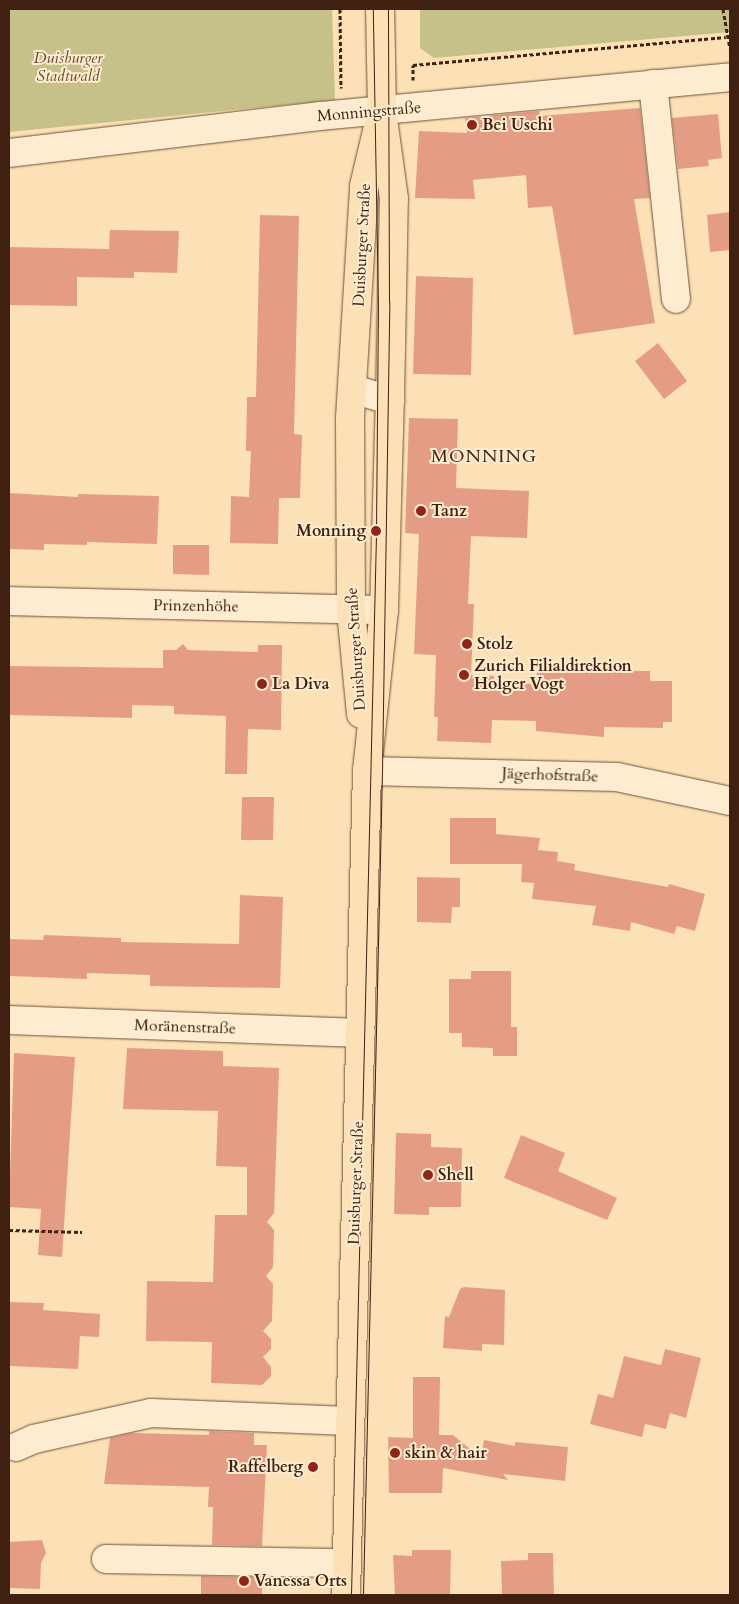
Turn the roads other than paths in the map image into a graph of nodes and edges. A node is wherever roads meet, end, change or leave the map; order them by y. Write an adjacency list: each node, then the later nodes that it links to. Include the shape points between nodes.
1 (380, 9): 4 (main road)
2 (730, 77): 3 (street, Monningstraße)
3 (653, 84): 4 (street, Monningstraße); 6 (street)
4 (382, 111): 5 (street, Monningstraße); 7 (main road, Duisburger Straße, via 364,186); 8 (main road, Duisburger Straße, via 394,199)
5 (9, 153)
6 (676, 299)
7 (354, 389): 8 (street); 10 (main road, Duisburger Straße, via 350,418)
8 (390, 400): 11 (main road, Duisburger Straße)
9 (9, 601): 10 (street, Prinzenhöhe)
10 (351, 610): 11 (street, Prinzenhöhe); 12 (main road, Duisburger Straße)
11 (384, 610): 12 (main road, Duisburger Straße)
12 (367, 771): 13 (street, Jägerhofstraße, via 617,777); 15 (main road, Duisburger Straße)
13 (730, 801)
14 (9, 1020): 15 (street, Moränenstraße)
15 (361, 1033): 16 (main road, Duisburger Straße)
16 (349, 1420): 17 (street, via 151,1413 34,1439); 19 (main road, Duisburger Straße)
17 (16, 1447)
18 (106, 1558): 19 (street)
19 (346, 1563): 20 (main road, Duisburger Straße)
20 (346, 1595)

